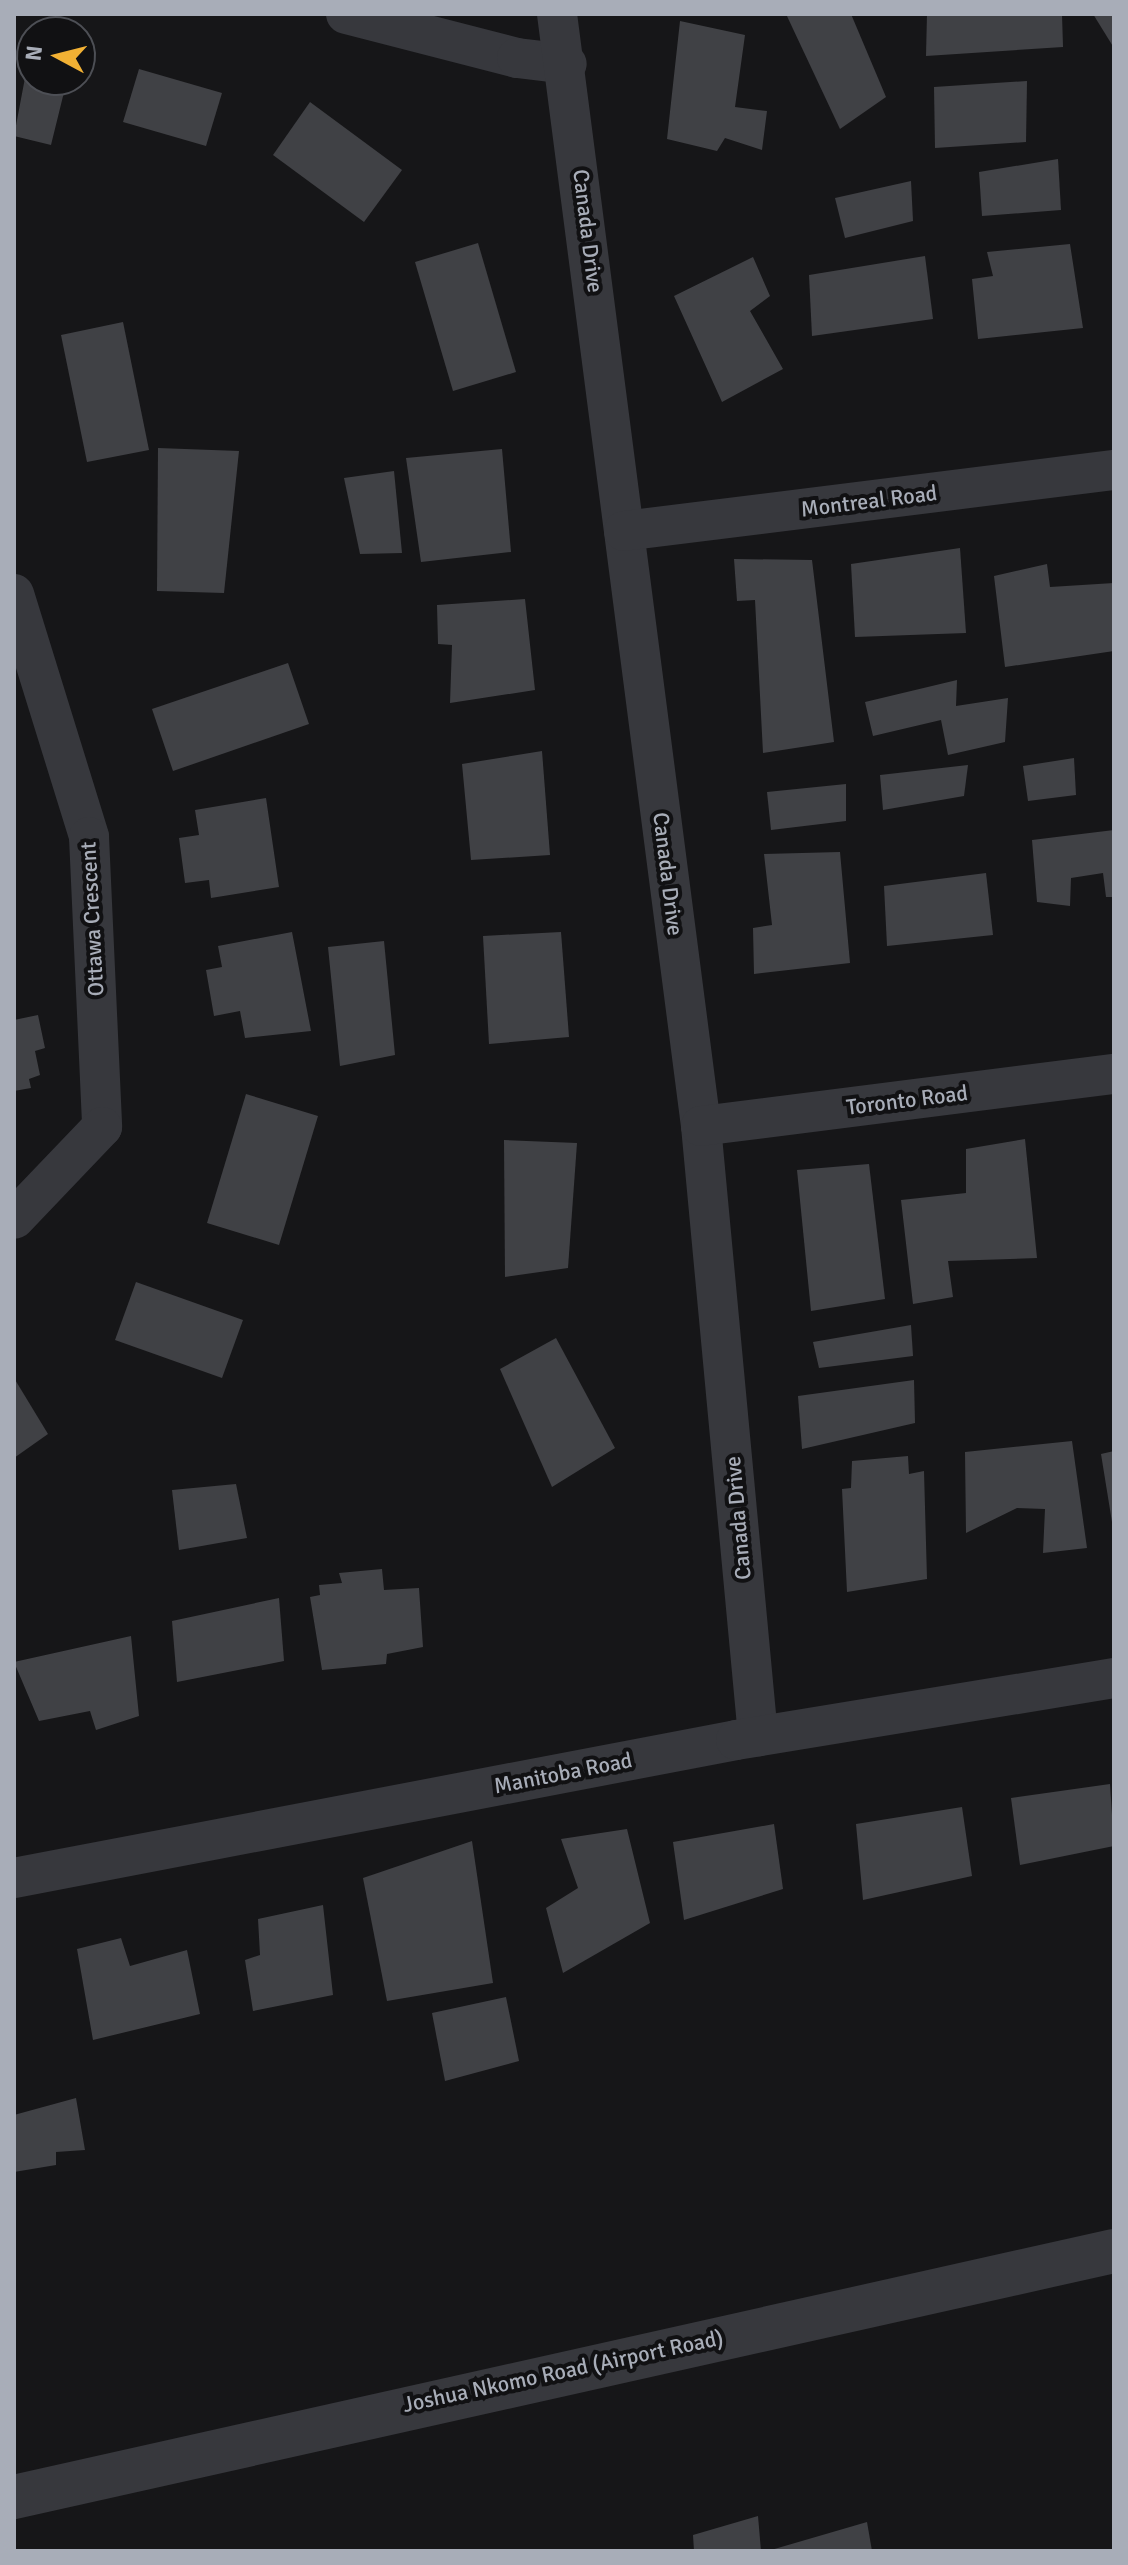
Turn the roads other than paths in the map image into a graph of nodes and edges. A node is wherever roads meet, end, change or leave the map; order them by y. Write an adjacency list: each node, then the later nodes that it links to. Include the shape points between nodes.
1 (346, 14): 3 (street, via 504,55)
2 (557, 14): 3 (street, Canada Drive)
3 (567, 64): 5 (street, Canada Drive)
4 (1114, 470): 5 (street, Montreal Road)
5 (624, 531): 8 (street, Canada Drive)
6 (14, 594): 9 (street, Ottawa Crescent, via 89,837 102,1127)
7 (1114, 1074): 8 (street, Toronto Road)
8 (701, 1126): 11 (street, Canada Drive)
9 (14, 1219)
10 (1114, 1678): 11 (street, Manitoba Road)
11 (758, 1736): 12 (street, Manitoba Road)
12 (14, 1878)
13 (1114, 2251): 14 (street, Joshua Nkomo Road (Airport Road))
14 (14, 2497)

